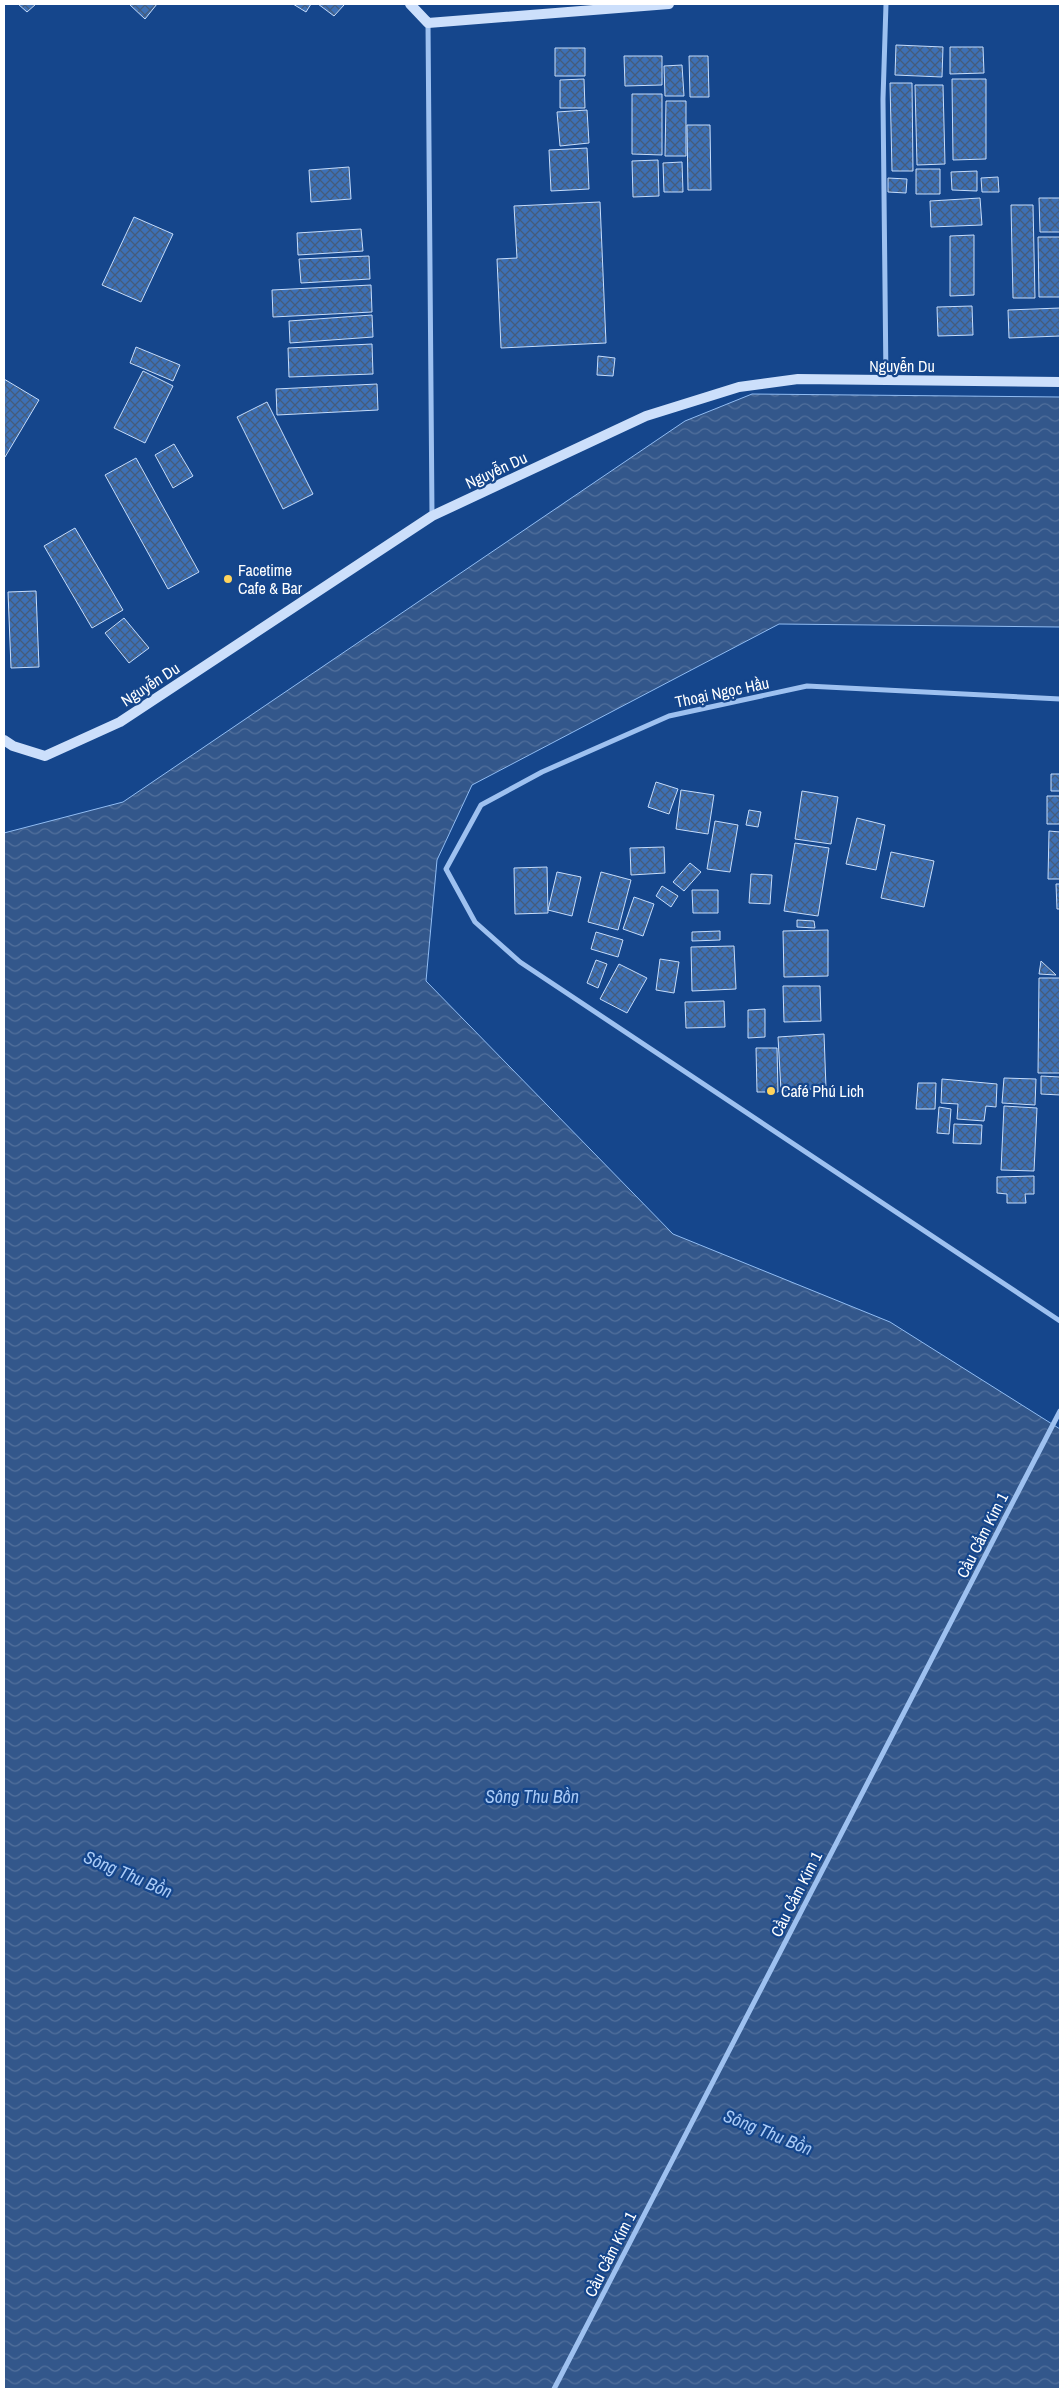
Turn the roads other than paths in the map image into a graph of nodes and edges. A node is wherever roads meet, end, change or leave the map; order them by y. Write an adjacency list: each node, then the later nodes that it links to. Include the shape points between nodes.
1 (410, 4): 4 (street)
2 (669, 4): 4 (street)
3 (886, 4): 5 (street, via 883,99)
4 (428, 23): 7 (street)
5 (886, 381): 6 (street, Nguyễn Du); 7 (street, Nguyễn Du, via 798,379 739,387 646,416)
6 (1060, 382)
7 (432, 516): 9 (street, Nguyễn Du, via 120,722 45,756)
8 (1060, 699): 10 (street, Thoại Ngọc Hầu, via 807,686 669,716 542,772 481,805 446,869 475,922 520,962)
9 (4, 740)
10 (1060, 1321)
11 (1060, 1411): 12 (street, Cầu Cẩm Kim 1)
12 (554, 2389)

